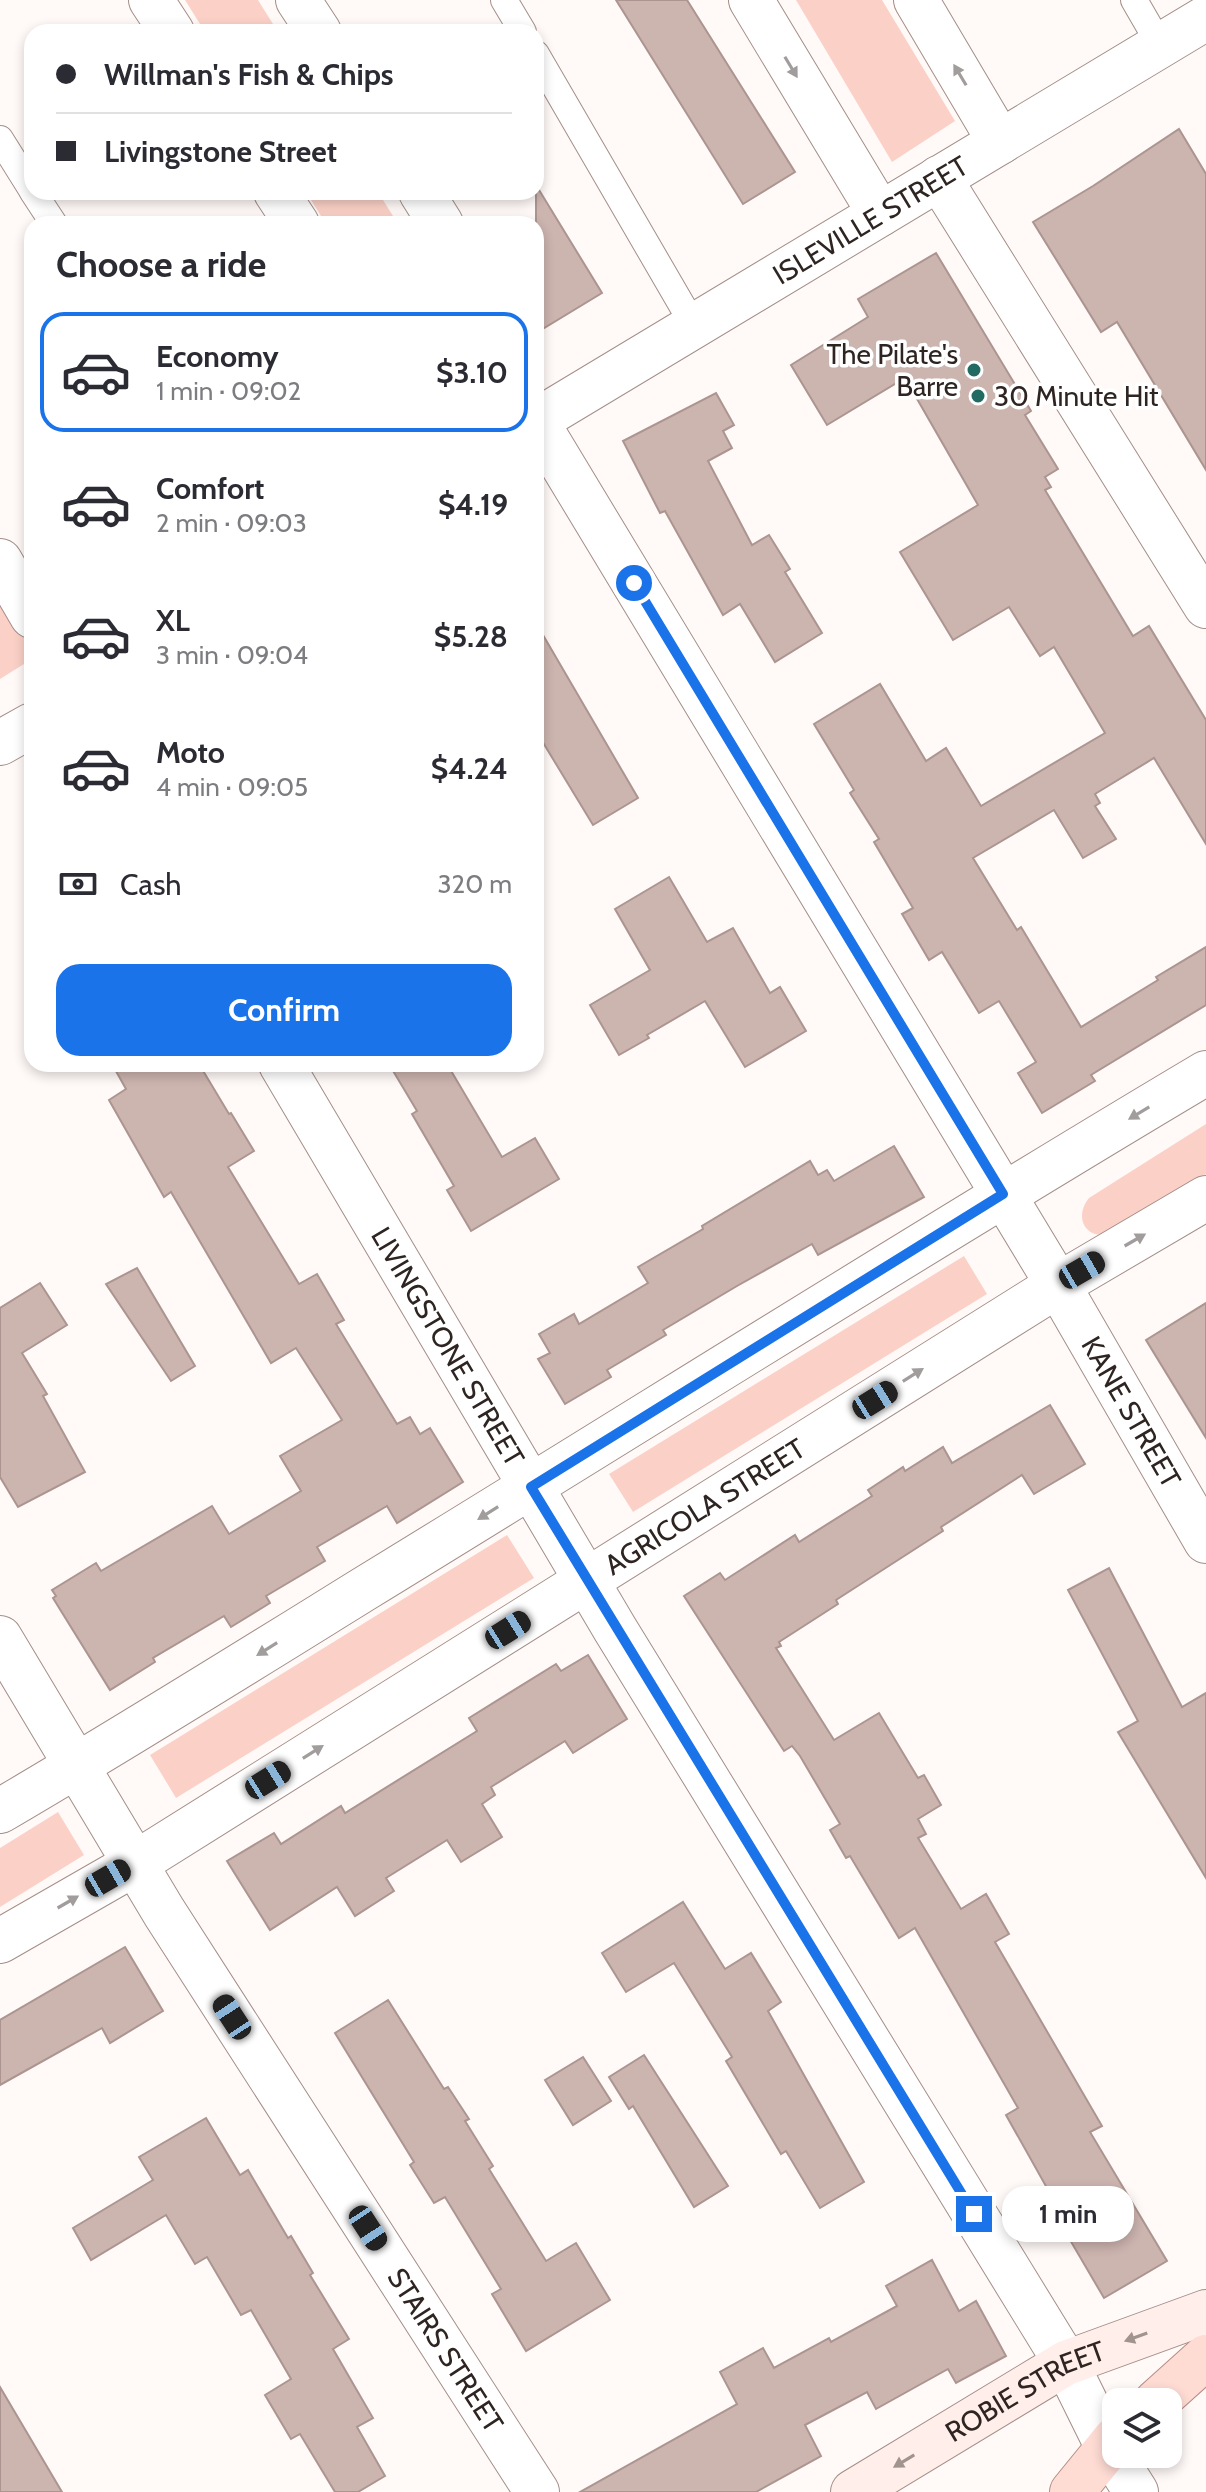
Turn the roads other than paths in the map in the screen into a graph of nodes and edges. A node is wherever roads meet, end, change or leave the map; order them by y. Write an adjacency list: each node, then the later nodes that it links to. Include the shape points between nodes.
1 (151, 0): 8 (street)
2 (298, 0): 9 (street)
3 (504, 0): 10 (lane)
4 (751, 0): 17 (street, one-way to 17)
5 (916, 0): 14 (street, one-way to 5)
6 (1134, 0): 11 (lane)
7 (1206, 18): 11 (street, ISLEVILLE STREET)
8 (167, 24)
9 (314, 24)
10 (518, 24)
11 (1160, 45): 14 (street, ISLEVILLE STREET)
12 (544, 68): 18 (lane)
13 (0, 139): 15 (lane)
14 (1000, 142): 16 (street, ISLEVILLE STREET)
15 (24, 177)
16 (939, 178): 17 (street, ISLEVILLE STREET); 23 (street)
17 (880, 214): 18 (street, ISLEVILLE STREET)
18 (694, 326): 19 (street, ISLEVILLE STREET)
19 (544, 416)
20 (544, 434): 26 (street, KANE STREET)
21 (0, 561): 22 (street)
22 (24, 602)
23 (1206, 606)
24 (286, 1072): 29 (street, LIVINGSTONE STREET)
25 (1206, 1073): 26 (street, one-way to 26)
26 (1003, 1194): 28 (street, KANE STREET); 29 (street)
27 (1206, 1198): 28 (street, AGRICOLA STREET, one-way to 27)
28 (1058, 1285): 30 (street, KANE STREET); 31 (street, AGRICOLA STREET, one-way to 28)
29 (531, 1487): 31 (street, LIVINGSTONE STREET); 33 (street, one-way to 33)
30 (1206, 1541)
31 (587, 1580): 35 (street, AGRICOLA STREET, one-way to 31); 39 (street, LIVINGSTONE STREET)
32 (0, 1638): 33 (street, STAIRS STREET)
33 (78, 1765): 34 (street); 35 (street, STAIRS STREET)
34 (0, 1811)
35 (136, 1863): 36 (street, AGRICOLA STREET, one-way to 35); 44 (street, STAIRS STREET)
36 (0, 1941)
37 (1206, 2312): 39 (street, ROBIE STREET, one-way to 39)
38 (1206, 2357): 40 (main road)
39 (1066, 2363): 41 (street, LIVINGSTONE STREET); 45 (street, ROBIE STREET, one-way to 45)
40 (1172, 2388)
41 (1102, 2425)
42 (1102, 2454): 46 (main road)
43 (1124, 2468): 47 (street, LIVINGSTONE STREET)
44 (537, 2492)
45 (853, 2492)
46 (1072, 2492)
47 (1136, 2492)

